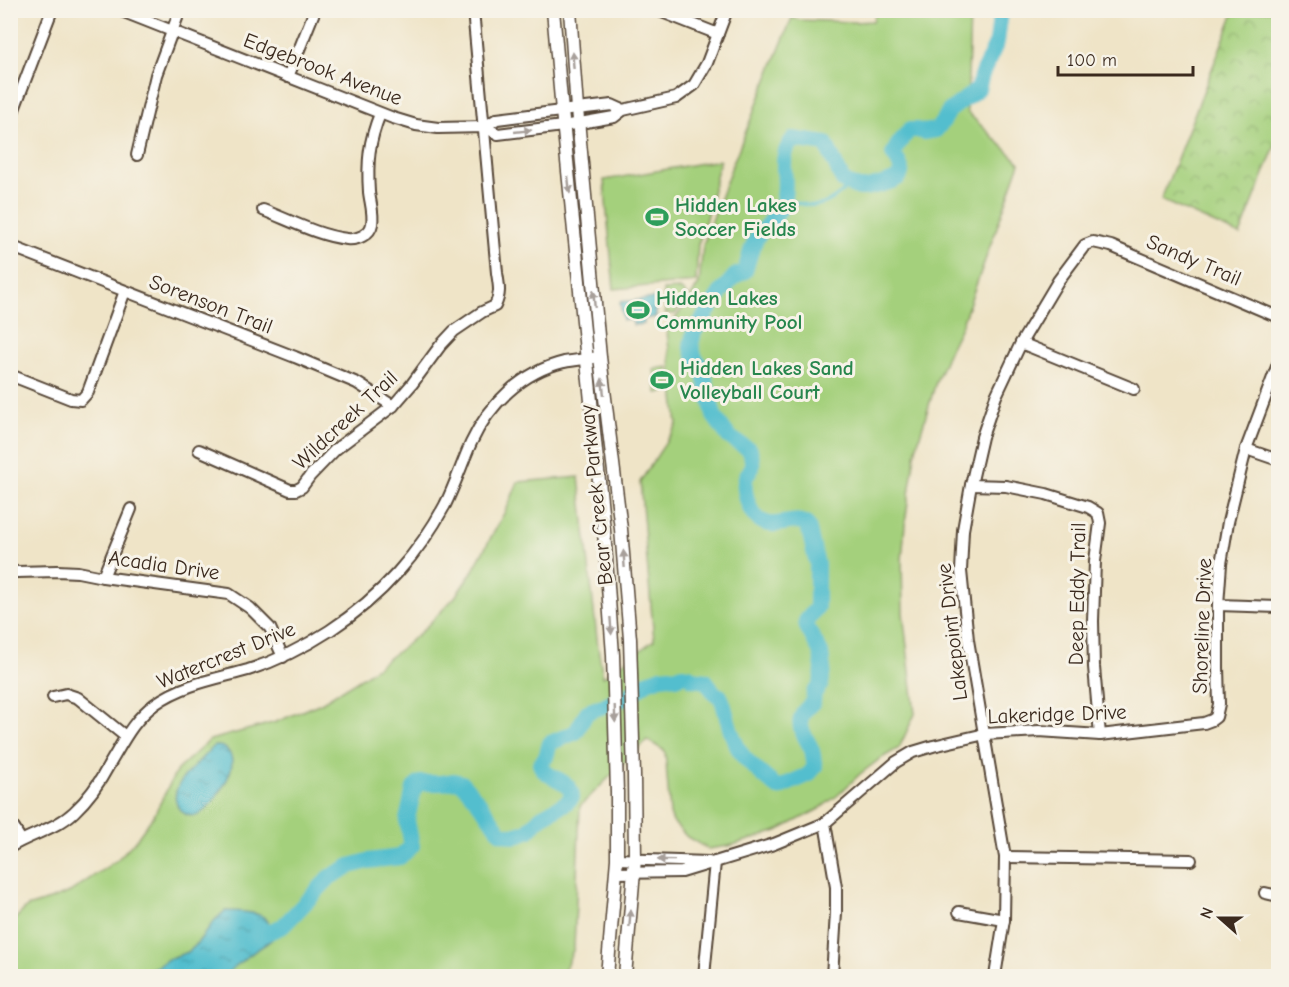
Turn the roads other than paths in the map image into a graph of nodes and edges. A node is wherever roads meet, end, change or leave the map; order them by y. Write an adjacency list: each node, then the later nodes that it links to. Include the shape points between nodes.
1 (52, 10): 16 (street)
2 (119, 10): 10 (street, Edgebrook Avenue)
3 (180, 10): 10 (street)
4 (315, 10): 12 (street)
5 (473, 10): 20 (street, Wildcreek Trail)
6 (553, 10): 15 (main road, Bear Creek Parkway)
7 (570, 10): 13 (main road, Bear Creek Parkway, one-way to 7)
8 (657, 10): 11 (street)
9 (727, 10): 11 (street, Edgebrook Avenue)
10 (172, 31): 12 (street, Edgebrook Avenue); 21 (street, via 156,75)
11 (718, 34): 14 (street, Edgebrook Avenue, via 694,85 676,98)
12 (288, 78): 17 (street, Edgebrook Avenue)
13 (577, 109): 14 (street, Edgebrook Avenue, via 612,105); 15 (street, Edgebrook Avenue); 18 (main road, Bear Creek Parkway)
14 (623, 110): 18 (street, Edgebrook Avenue, via 614,117)
15 (561, 111): 19 (main road, Bear Creek Parkway); 20 (street, Edgebrook Avenue, via 497,119)
16 (13, 112)
17 (380, 114): 20 (street, Edgebrook Avenue, via 428,127); 22 (street, via 368,154 373,214 372,226 365,236 349,240)
18 (579, 123): 19 (street, Edgebrook Avenue); 28 (main road, Bear Creek Parkway, one-way to 18)
19 (563, 126): 20 (street, Edgebrook Avenue, one-way to 19, via 498,134); 29 (main road, Bear Creek Parkway, one-way to 29)
20 (484, 127): 33 (street, Wildcreek Trail, via 499,297 495,306 454,331)
21 (137, 155)
22 (263, 210)
23 (1093, 242): 26 (street, Sandy Trail, via 1111,246); 27 (street, Lakepoint Drive, via 1079,252)
24 (10, 246): 25 (street, Sorenson Trail)
25 (125, 291): 31 (street, via 88,392 81,400); 33 (street, Sorenson Trail, via 357,383)
26 (1278, 317)
27 (1021, 343): 32 (street); 37 (street, Lakepoint Drive, via 996,396)
28 (600, 357): 29 (street, Watercrest Drive); 55 (main road, Bear Creek Parkway, one-way to 28, via 630,639)
29 (586, 359): 43 (street, Watercrest Drive, via 538,371 508,391 480,425 445,506 406,562 345,620); 54 (main road, Bear Creek Parkway, one-way to 54, via 613,655)
30 (1278, 364): 34 (street, Shoreline Drive)
31 (10, 375)
32 (1134, 389)
33 (393, 406): 35 (street, Wildcreek Trail, via 336,449 296,490)
34 (1246, 449): 36 (street); 41 (street, Shoreline Drive, via 1228,522)
35 (199, 450)
36 (1278, 460)
37 (971, 485): 46 (street, Lakepoint Drive, via 961,571 968,640); 47 (street, Deep Eddy Trail, via 1006,486 1047,494 1098,513 1093,621)
38 (131, 508): 40 (street)
39 (10, 570): 40 (street, Acadia Drive, via 78,572)
40 (103, 577): 43 (street, Acadia Drive, via 229,594 270,628)
41 (1218, 605): 42 (street); 45 (street, Shoreline Drive, via 1220,704)
42 (1278, 607)
43 (283, 657): 48 (street, Watercrest Drive, via 178,691 155,704)
44 (53, 697): 48 (street, via 66,694 78,698)
45 (1216, 717): 47 (street, Lakeridge Drive, via 1204,723)
46 (985, 734): 47 (street, Lakeridge Drive, via 1039,731); 50 (street, Lakeridge Drive, via 913,752); 53 (street, Lakepoint Drive)
47 (1100, 735)
48 (125, 736): 51 (street, Watercrest Drive, via 98,783 73,813 55,826)
49 (10, 822): 51 (street)
50 (825, 823): 57 (street, Lakeridge Drive); 67 (street, via 836,887)
51 (21, 840): 52 (street, Watercrest Drive)
52 (10, 847)
53 (1005, 857): 56 (street); 63 (street, Lakepoint Drive)
54 (617, 859): 55 (street, Lakeridge Drive); 58 (main road, Bear Creek Parkway)
55 (635, 859): 57 (street, Lakeridge Drive, one-way to 55); 59 (main road, Bear Creek Parkway)
56 (1191, 860)
57 (715, 862): 59 (street, Lakeridge Drive, via 682,872); 66 (street)
58 (616, 873): 59 (street, Lakeridge Drive); 64 (main road, Bear Creek Parkway)
59 (634, 873): 65 (main road, Bear Creek Parkway, one-way to 59)
60 (1265, 893): 61 (street)
61 (1278, 896)
62 (958, 912): 63 (street)
63 (1004, 920): 68 (street, Lakepoint Drive)
64 (608, 976)
65 (625, 976)
66 (704, 976)
67 (832, 976)
68 (995, 976)

